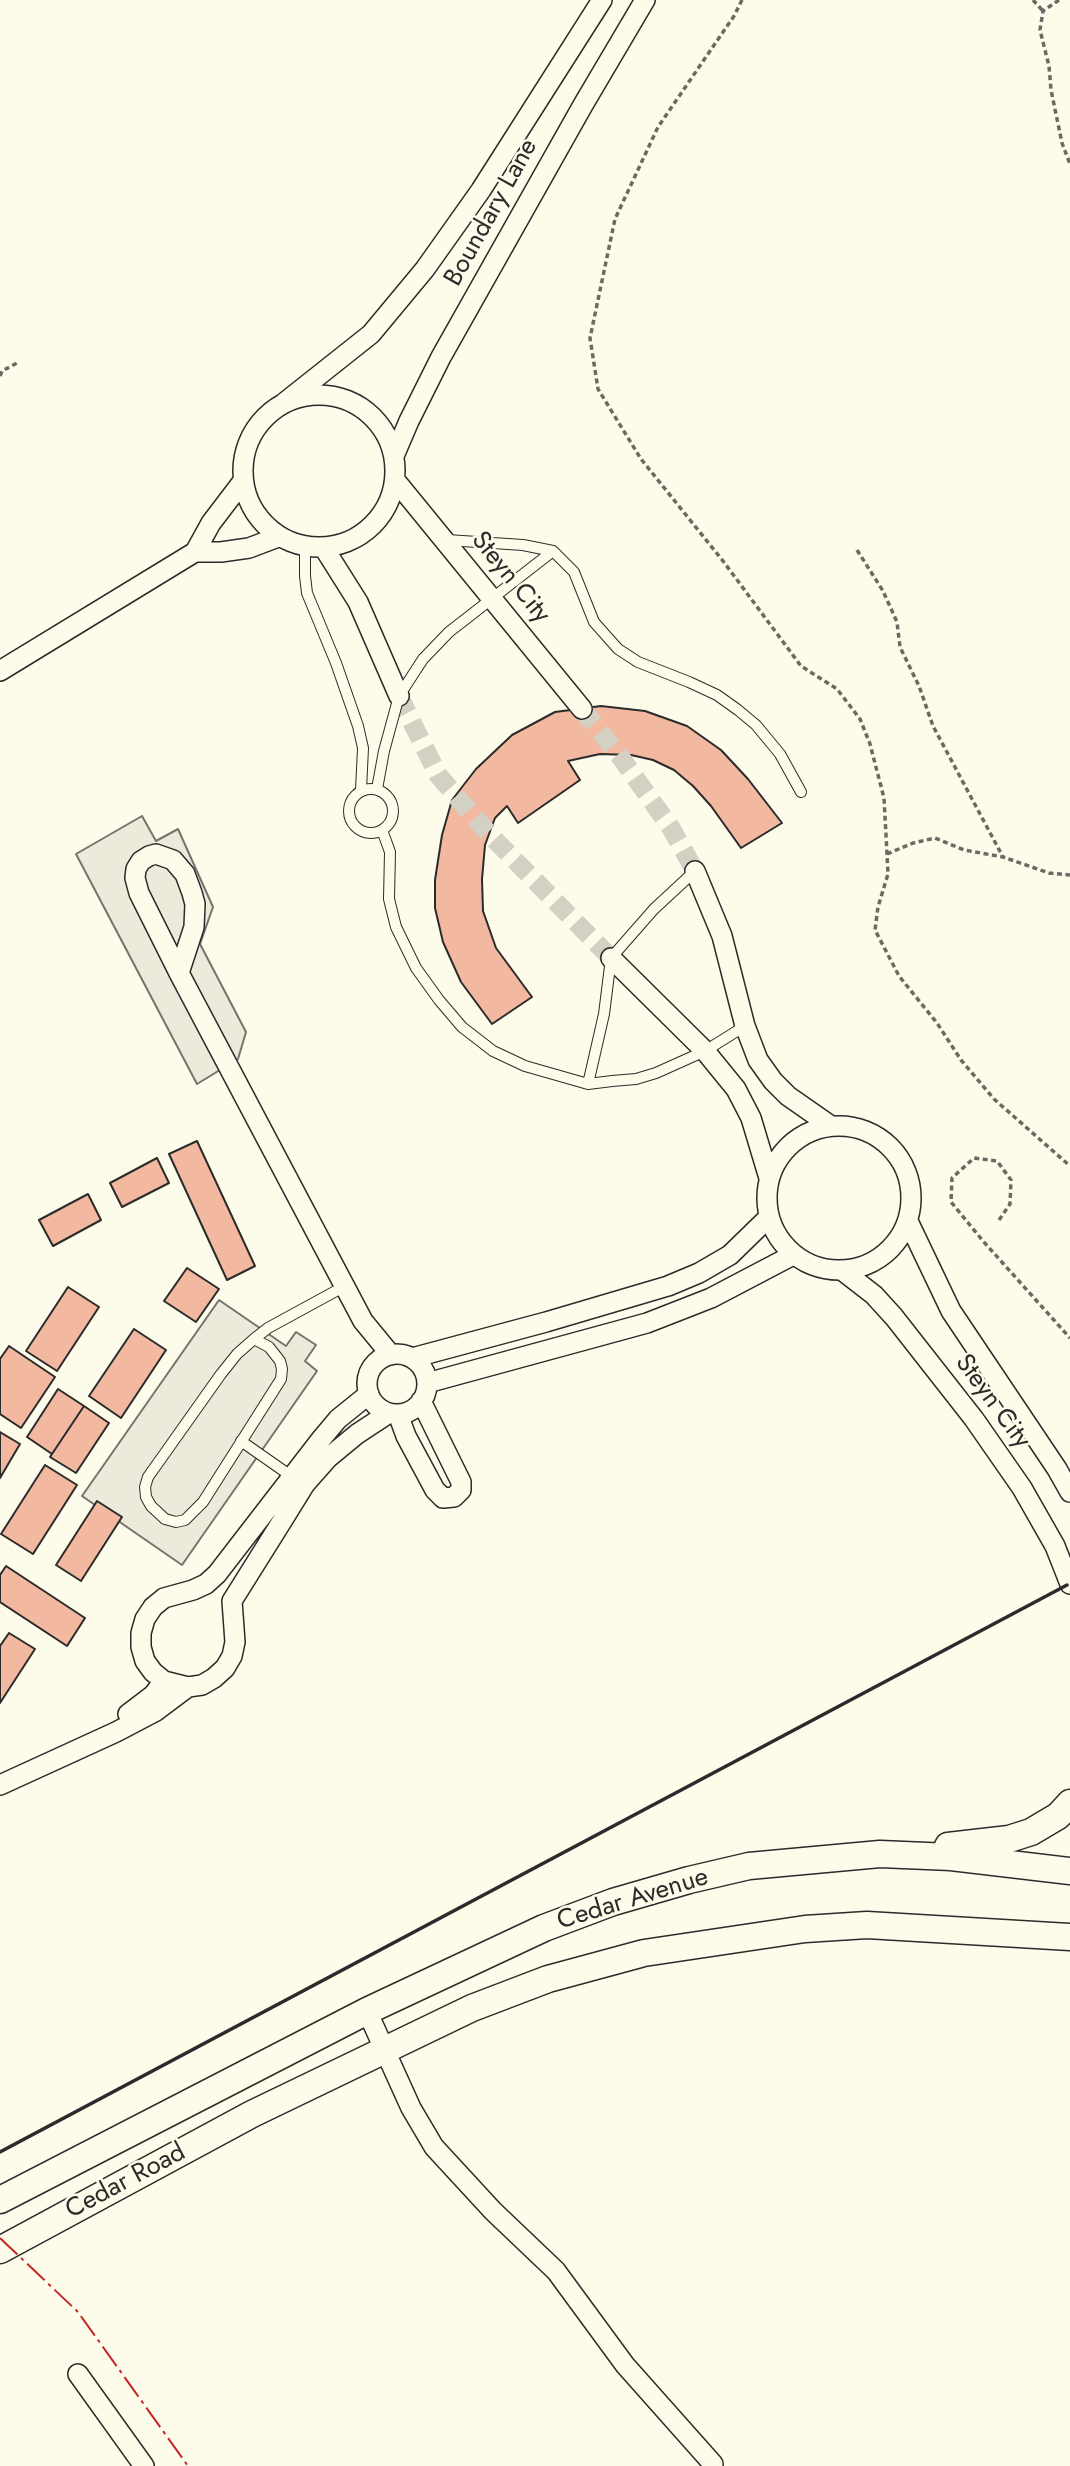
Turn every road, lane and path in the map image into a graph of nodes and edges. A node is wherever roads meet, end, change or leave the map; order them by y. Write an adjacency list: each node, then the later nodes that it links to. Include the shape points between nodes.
1 (602, 0): 10 (street, Boundary Lane, via 425,269 371,334)
2 (645, 0): 11 (street, Boundary Lane, via 441,357)
3 (742, 0): 28 (path, via 658,127 615,219 590,338 598,388 641,459 801,666 837,689 860,719 884,798)
4 (1033, 0): 6 (path)
5 (1059, 0): 6 (path)
6 (1043, 11): 7 (path, via 1040,30)
7 (1070, 164)
8 (17, 363): 9 (path)
9 (0, 376)
10 (284, 403): 11 (street, via 330,395 353,402 372,415); 13 (street, via 265,417 251,436 243,458)
11 (394, 456): 12 (street)
12 (395, 480): 15 (street, Steyn City); 16 (street, via 388,505 372,527 350,541)
13 (243, 481): 14 (street, via 254,513); 19 (street)
14 (278, 537): 16 (street); 19 (street, via 249,548)
15 (447, 540): 18 (lane); 20 (street, Steyn City)
16 (314, 547): 22 (street, via 358,602); 25 (lane, via 304,576 307,593 358,726 363,748)
17 (857, 550): 29 (path, via 897,622 900,647 933,726)
18 (554, 551): 20 (lane); 26 (lane, via 574,572 594,622 618,649 717,695 738,710 780,754)
19 (195, 552): 21 (street)
20 (492, 600): 22 (lane, via 449,632 423,659); 23 (street, Steyn City)
21 (0, 671)
22 (400, 696): 24 (lane)
23 (582, 709)
24 (377, 789): 25 (lane); 27 (lane, via 392,804 391,819)
25 (361, 790): 27 (lane, via 350,801 351,822 368,833)
26 (801, 792)
27 (382, 830): 36 (lane, via 390,852 389,899 396,927 416,968 439,1000 462,1027 493,1051 525,1066)
28 (887, 854): 29 (path, via 935,838 964,850); 38 (path, via 888,874 874,930 899,976 994,1100)
29 (1003, 857): 31 (path, via 1049,873)
30 (695, 871): 32 (lane); 34 (street, via 722,936)
31 (1070, 875)
32 (611, 958): 35 (street); 36 (lane)
33 (179, 973): 33 (street, via 135,878 141,861 156,854 173,860 185,874 195,904 194,927); 45 (street)
34 (745, 1026): 35 (lane); 37 (street, via 758,1060 773,1081)
35 (705, 1051): 36 (lane, via 636,1079); 39 (street, via 736,1089 751,1118)
36 (588, 1084)
37 (831, 1126): 39 (street, via 799,1138 786,1149); 42 (street, via 855,1127 877,1136 895,1152 907,1173 912,1197)
38 (1070, 1166)
39 (769, 1178): 40 (street)
40 (769, 1217): 43 (street, via 778,1238); 48 (street, via 730,1255 668,1286)
41 (999, 1220): 46 (path, via 1010,1204 1010,1180 997,1161 974,1158 952,1178 951,1202)
42 (908, 1221): 44 (street, via 883,1255); 55 (street, Steyn City, via 951,1311)
43 (793, 1255): 44 (street, via 817,1267); 50 (street, via 711,1298 647,1323)
44 (844, 1271): 56 (street, Steyn City, via 874,1294 974,1419 1022,1488 1055,1546)
45 (345, 1286): 47 (lane); 49 (street)
46 (1070, 1338)
47 (254, 1339): 53 (lane, via 275,1353 281,1379); 53 (lane, via 221,1374 148,1477 146,1497 151,1506 165,1519 185,1520 203,1502)
48 (412, 1358): 49 (street); 50 (street, via 419,1364)
49 (383, 1359): 51 (street, via 368,1378)
50 (424, 1392): 52 (street, via 415,1408); 52 (street, via 461,1482 454,1497 443,1498 435,1490)
51 (369, 1394): 52 (street, via 373,1403); 54 (street, via 338,1419)
52 (393, 1413): 58 (street, via 341,1447 305,1485 232,1601 232,1656 214,1678)
53 (241, 1441): 54 (lane)
54 (291, 1476): 57 (street, via 217,1574 193,1590 164,1598 145,1619 141,1647 145,1661)
55 (1070, 1492)
56 (1070, 1584)
57 (164, 1681): 58 (street); 59 (street, via 127,1714)
58 (188, 1687): 60 (street, via 126,1727)
59 (0, 1773)
60 (0, 1785)
61 (1070, 1803): 62 (main road, via 1046,1825 1009,1839)
62 (880, 1854): 63 (main road, Cedar Avenue); 65 (main road, Cedar Avenue, via 749,1866 613,1902 544,1928)
63 (1070, 1871)
64 (1070, 1937): 66 (main road, Cedar Avenue, via 867,1925 805,1929 644,1953 548,1979)
65 (367, 2011): 66 (street); 67 (main road, Cedar Avenue)
66 (385, 2049): 68 (main road, Cedar Avenue); 72 (street, via 434,2147 556,2270 625,2365)
67 (229, 2082): 69 (main road, Cedar Road)
68 (252, 2114): 70 (main road, Cedar Road)
69 (0, 2200)
70 (0, 2250)
71 (78, 2374): 73 (street)
72 (713, 2464)
73 (144, 2466)

